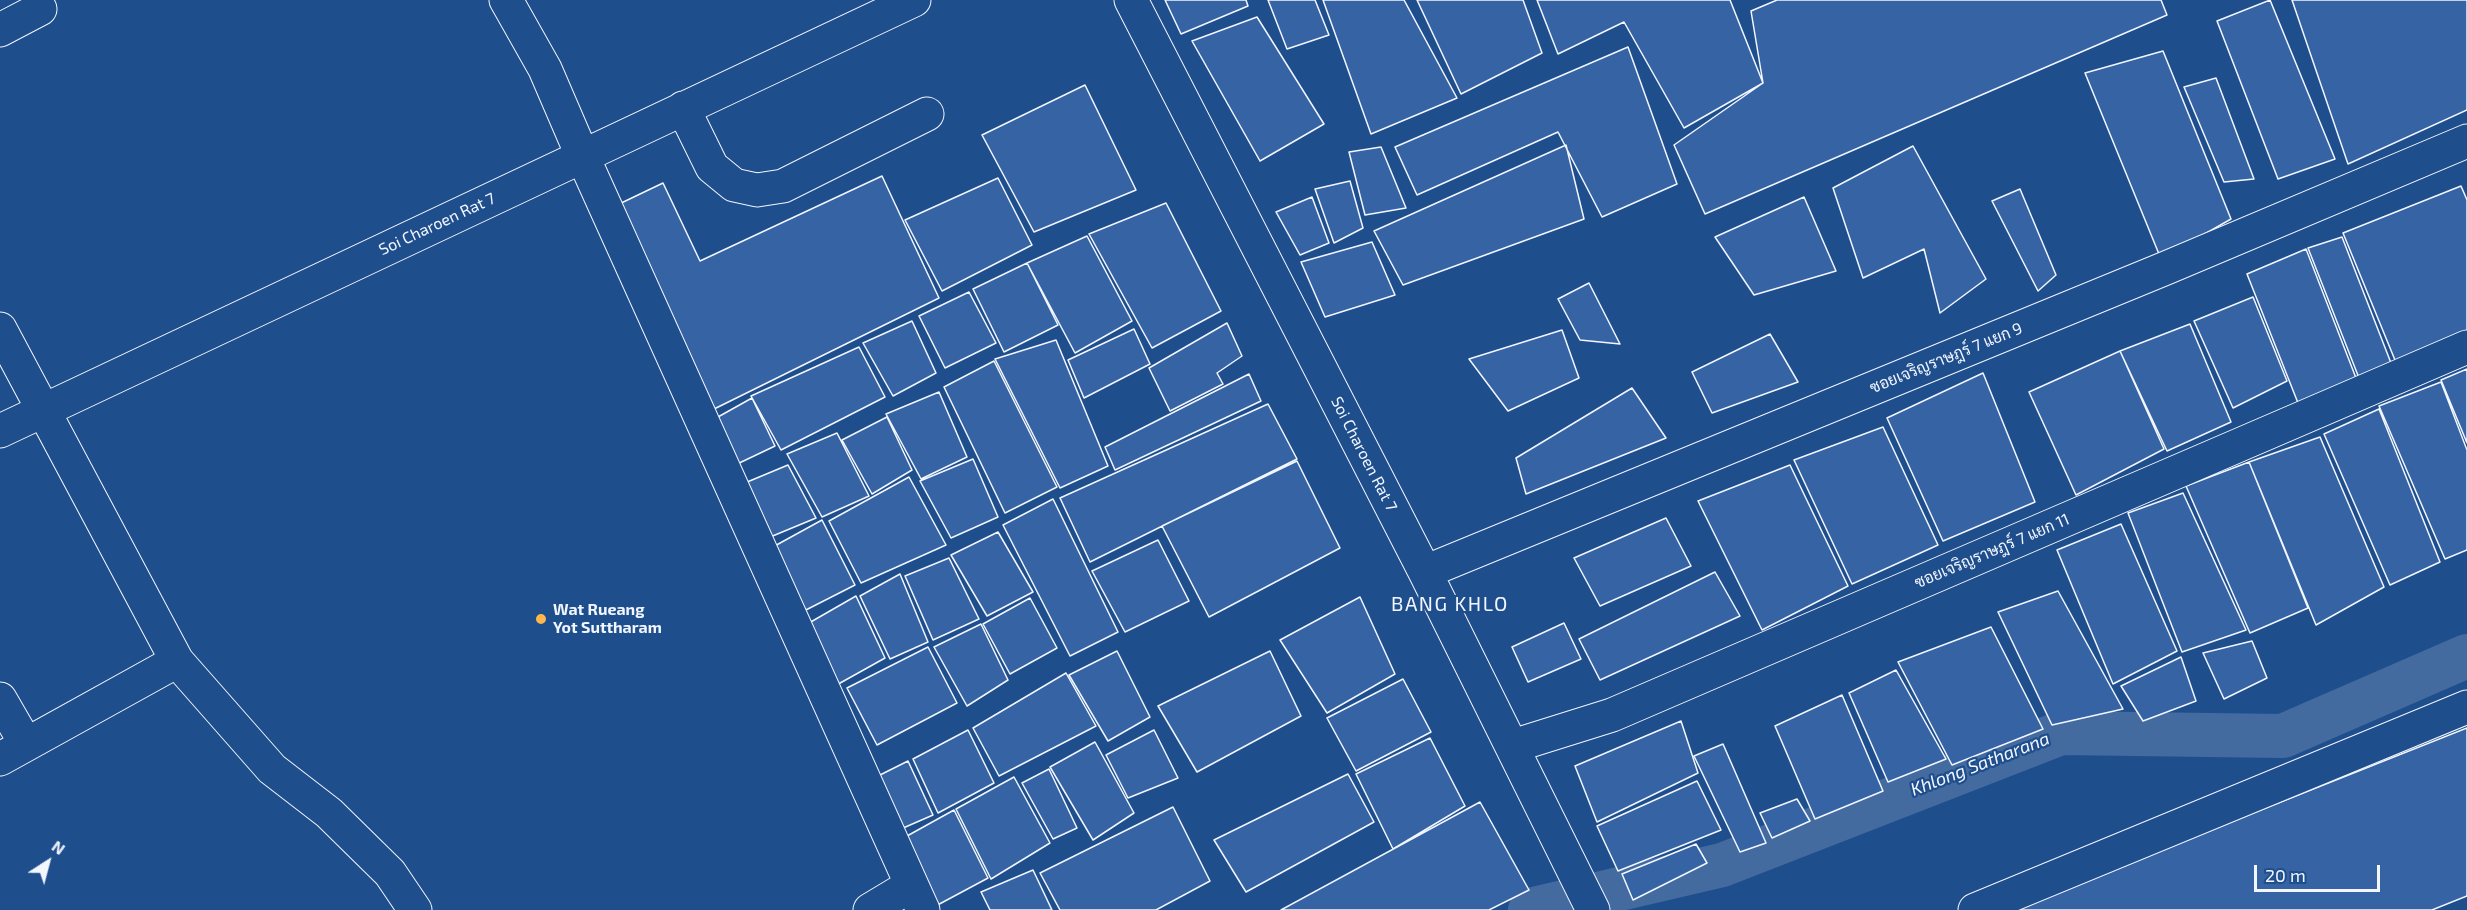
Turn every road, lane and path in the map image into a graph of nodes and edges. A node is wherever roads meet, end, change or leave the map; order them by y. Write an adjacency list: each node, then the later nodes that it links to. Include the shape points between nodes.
1 (506, 0): 10 (street, via 545,69)
2 (914, 0): 4 (street, Soi Charoen Rat 7)
3 (1131, 0): 15 (street, Soi Charoen Rat 7)
4 (879, 7): 7 (street, Soi Charoen Rat 7)
5 (40, 9): 6 (street)
6 (0, 30)
7 (683, 108): 8 (street, via 712,167 734,185 757,190 783,186); 10 (street, Soi Charoen Rat 7)
8 (927, 114)
9 (2467, 141): 15 (street, ซอยเจริญราษฎร์ 7 แยก 9)
10 (582, 155): 13 (street, Soi Charoen Rat 7); 21 (street)
11 (0, 329): 13 (street)
12 (2467, 347): 19 (street, ซอยเจริญราษฎร์ 7 แยก 11, via 1612,714)
13 (43, 410): 14 (street, Soi Charoen Rat 7); 16 (street)
14 (0, 430)
15 (1425, 572): 19 (street, Soi Charoen Rat 7)
16 (177, 661): 20 (street); 23 (street, via 272,769 329,813 390,873)
17 (0, 699): 20 (street)
18 (2467, 707): 25 (street)
19 (1513, 746): 22 (street, Soi Charoen Rat 7)
20 (13, 751)
21 (916, 898): 24 (street)
22 (1588, 900)
23 (415, 910)
24 (870, 910)
25 (1975, 910)

